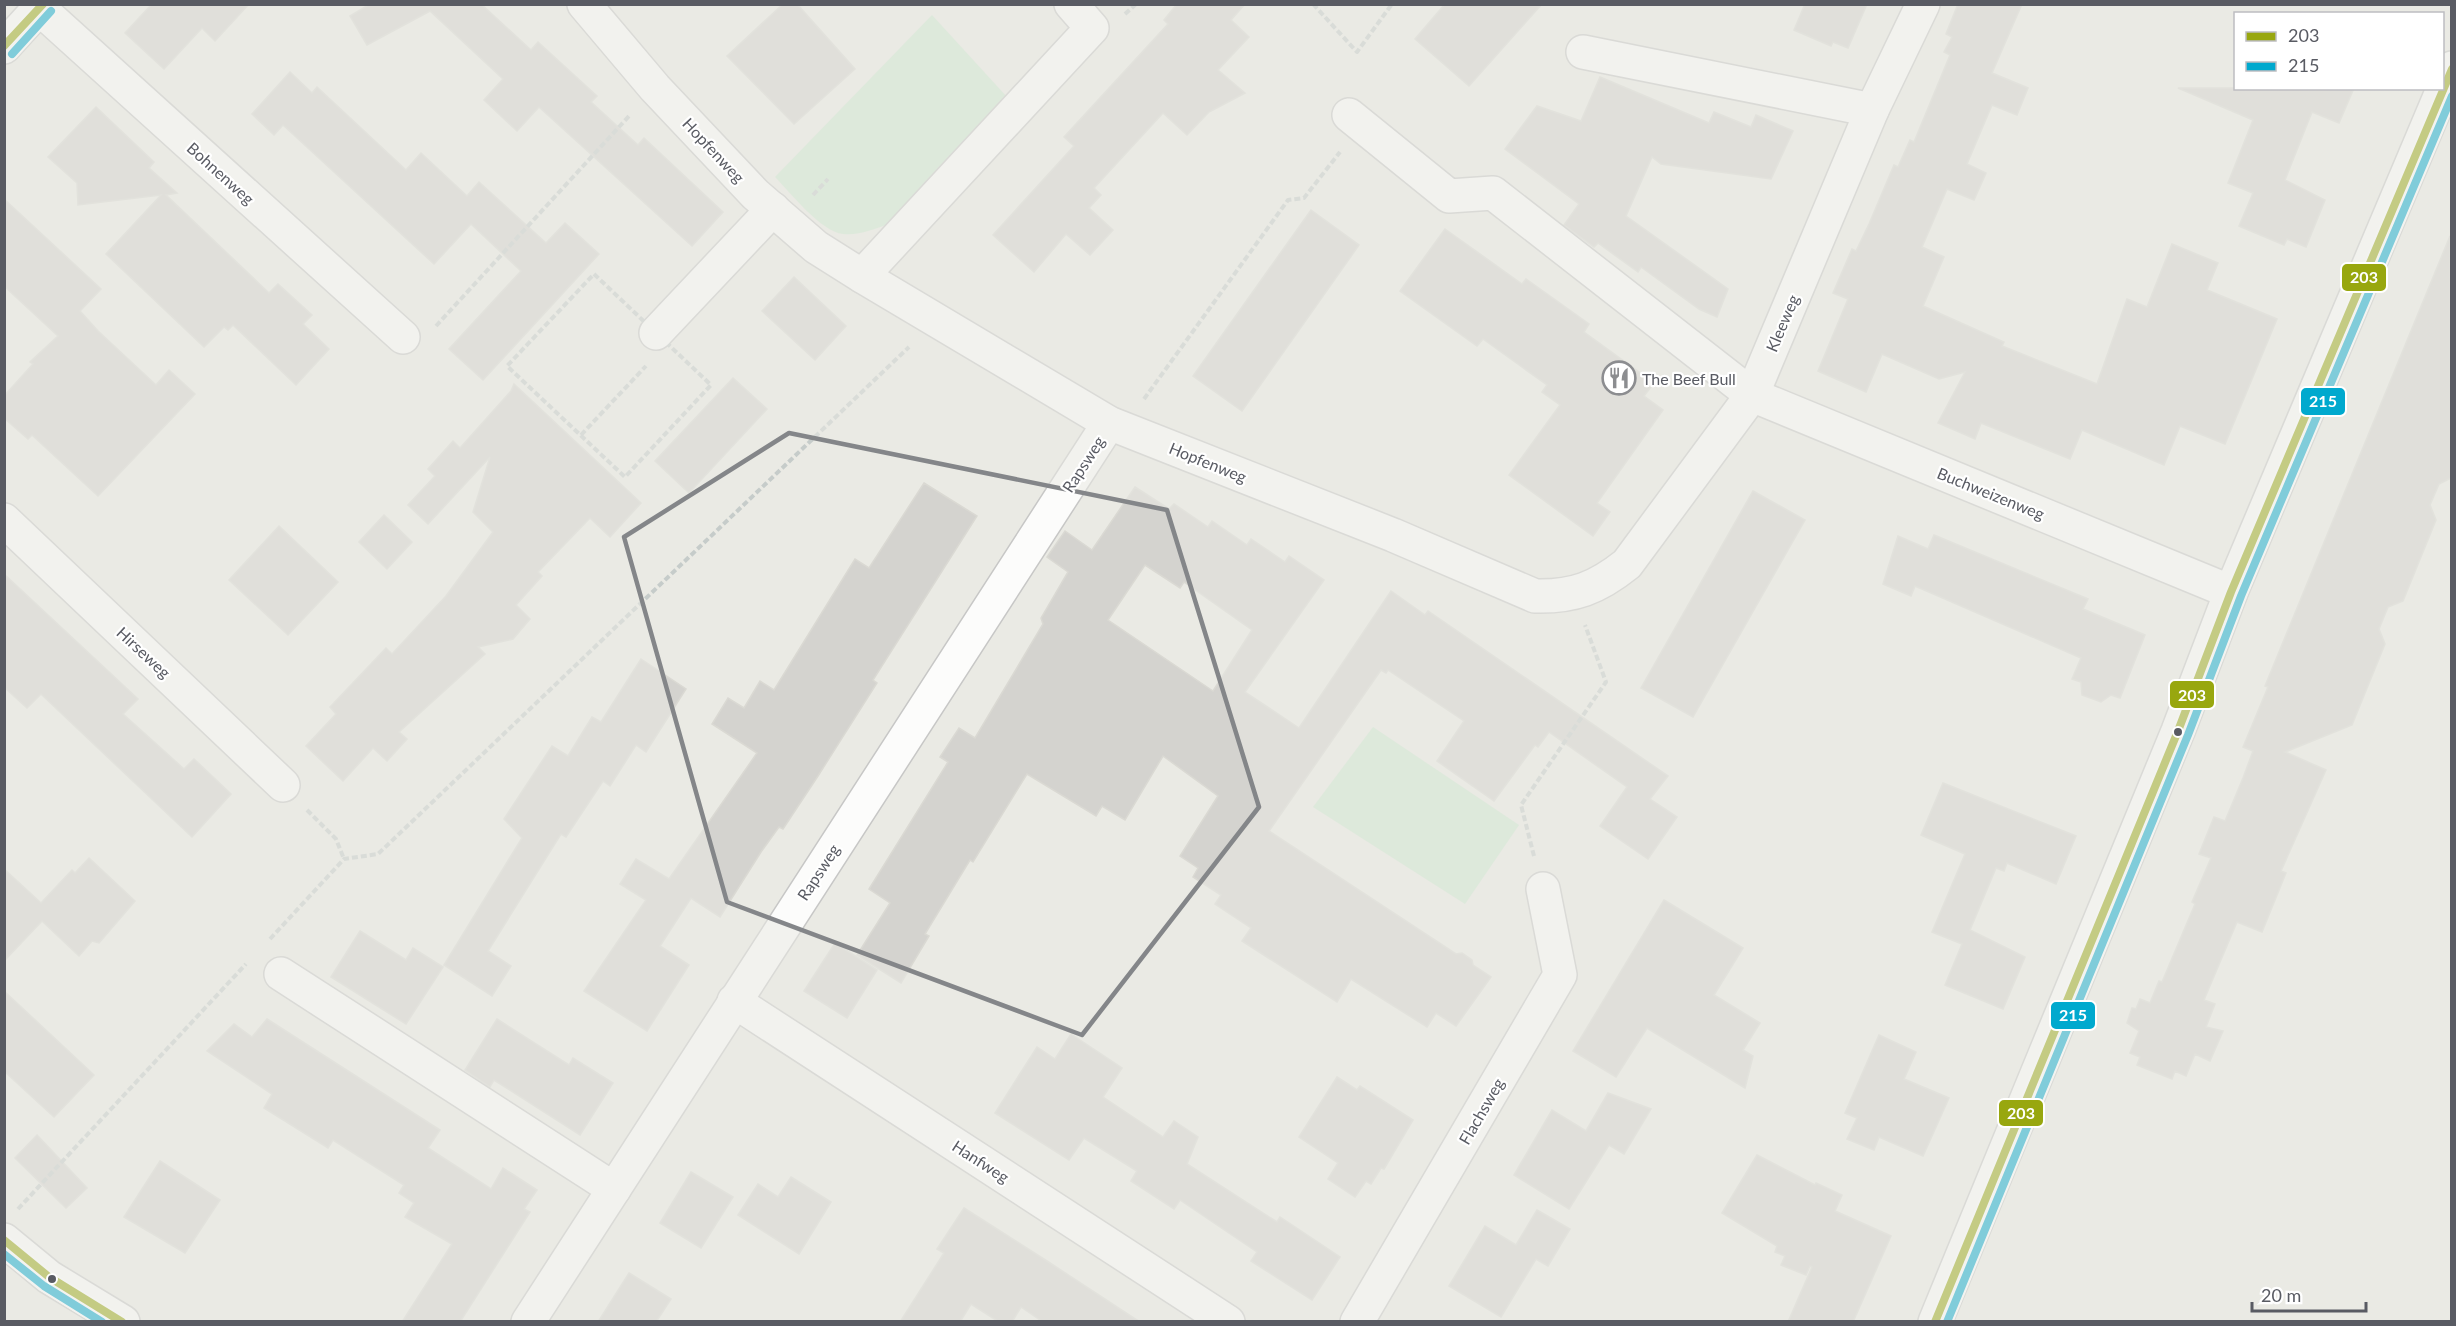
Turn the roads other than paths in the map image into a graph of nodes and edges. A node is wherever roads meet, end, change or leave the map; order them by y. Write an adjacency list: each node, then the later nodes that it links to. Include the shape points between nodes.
1 (584, 4): 12 (street, Hopfenweg, via 655,88)
2 (1923, 4): 10 (street, Kleeweg)
3 (41, 6): 5 (street); 14 (street, Bohnenweg)
4 (1082, 16): 13 (street)
5 (4, 47)
6 (1583, 52): 10 (street)
7 (2451, 68): 8 (street)
8 (2444, 85)
9 (2442, 90): 19 (street)
10 (1872, 110): 16 (street, Kleeweg)
11 (1355, 120): 16 (street, Buchweizenweg, via 1449,196 1493,193)
12 (773, 209): 13 (street, Hopfenweg, via 816,247); 15 (street)
13 (862, 276): 17 (street, Hopfenweg)
14 (403, 337)
15 (659, 347)
16 (1752, 395): 19 (street, Buchweizenweg); 20 (street, Kleeweg, via 1626,564 1605,582)
17 (1116, 426): 20 (street, Hopfenweg, via 1393,535 1535,596); 24 (street, Rapsweg)
18 (4, 520): 21 (street, Hirseweg)
19 (2231, 592): 31 (street, via 2178,731)
20 (1574, 593)
21 (283, 785)
22 (1543, 889): 30 (street, Flachsweg, via 1560,975)
23 (282, 975): 25 (street)
24 (734, 1001): 25 (street, Rapsweg); 29 (street, Hanfweg)
25 (614, 1189): 28 (street, Rapsweg)
26 (8, 1228): 27 (street, via 49,1277)
27 (123, 1322)
28 (528, 1322)
29 (1228, 1322)
30 (1357, 1322)
31 (1935, 1322)

